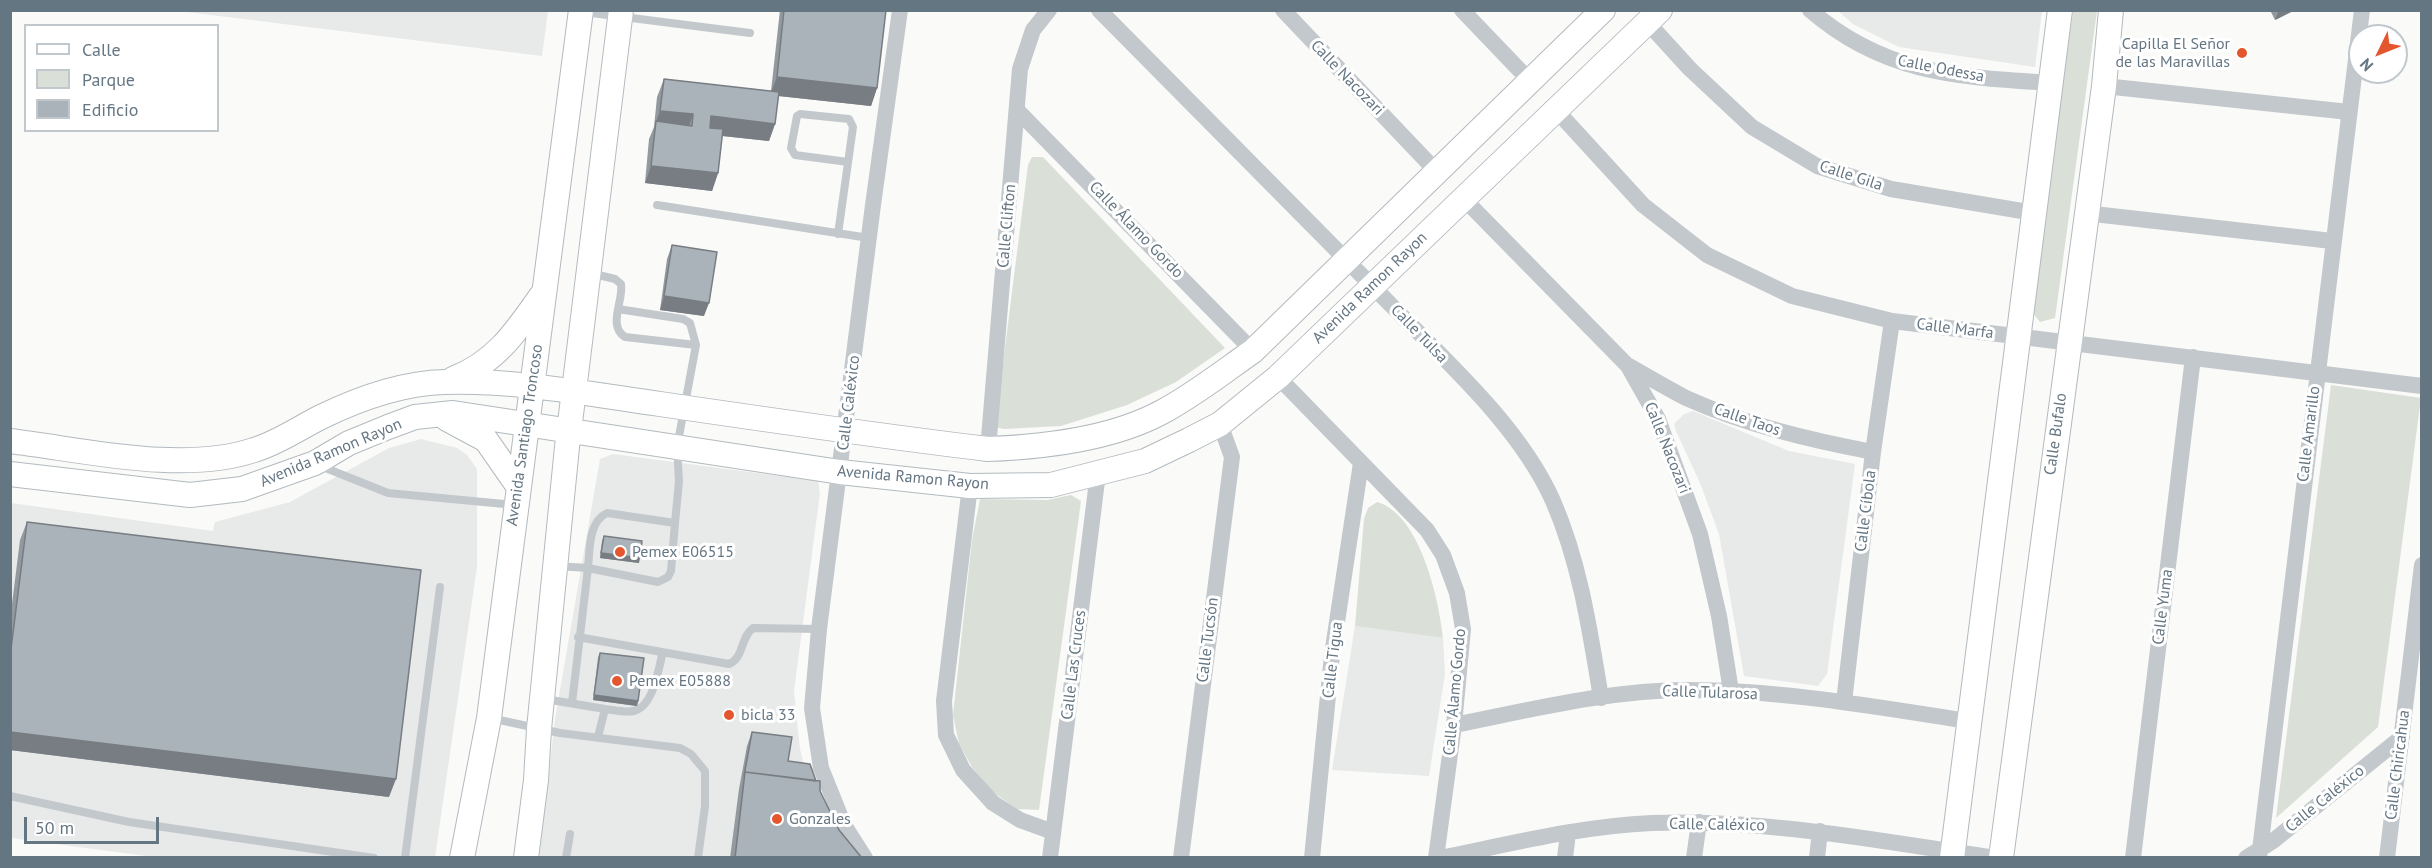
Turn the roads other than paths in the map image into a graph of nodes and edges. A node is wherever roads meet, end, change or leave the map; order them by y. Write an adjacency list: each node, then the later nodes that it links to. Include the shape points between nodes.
1 (900, 10): 28 (street, Calle Caléxico)
2 (1048, 10): 18 (street, Calle Clifton, via 1033,30 1022,57)
3 (1099, 10): 30 (street, Calle Tulsa)
4 (1283, 10): 22 (street, Calle Nacozari)
5 (1462, 10): 15 (street)
6 (1602, 10): 15 (main road, Avenida Ramon Rayon)
7 (1810, 10): 16 (street, Calle Odessa, via 1830,28 1871,52 1905,65 1972,78)
8 (2060, 10): 16 (main road)
9 (2111, 10): 17 (main road, Calle Bufalo)
10 (2362, 10): 20 (street, Calle Amarillo)
11 (581, 11): 12 (lane); 33 (main road, Avenida Santiago Troncoso)
12 (621, 13): 14 (lane); 31 (main road)
13 (1654, 16): 19 (main road, Avenida Ramon Rayon); 25 (street, Calle Gila, via 1690,69 1752,126 1816,166 1891,189)
14 (750, 33)
15 (1530, 81): 22 (main road, Avenida Ramon Rayon)
16 (2050, 83): 25 (main road)
17 (2104, 86): 20 (street); 26 (main road, Calle Bufalo)
18 (1017, 110): 39 (street, Calle Álamo Gordo); 56 (street, Calle Clifton)
19 (1556, 110): 23 (main road, Avenida Ramon Rayon); 35 (street, Calle Marfa, via 1643,205 1707,255 1792,296)
20 (2349, 112): 29 (street, Calle Amarillo)
21 (848, 162): 21 (lane, via 795,155 791,150 796,116 849,119 853,127); 27 (lane)
22 (1437, 172): 30 (main road, Avenida Ramon Rayon)
23 (1464, 199): 32 (main road, Avenida Ramon Rayon); 41 (street, Calle Nacozari)
24 (657, 205): 27 (lane)
25 (2034, 213): 36 (main road)
26 (2085, 213): 29 (street); 37 (main road, Calle Bufalo)
27 (838, 234): 28 (lane)
28 (869, 238): 53 (street, Calle Caléxico)
29 (2332, 241): 42 (street, Calle Amarillo)
30 (1348, 259): 32 (street, Calle Tulsa); 39 (main road, Avenida Ramon Rayon)
31 (589, 273): 34 (lane, via 621,284); 47 (main road)
32 (1373, 286): 43 (main road, Avenida Ramon Rayon); 75 (street, Calle Tulsa, via 1516,440 1552,499 1573,556)
33 (544, 292): 44 (main road, via 500,350 485,363); 46 (main road, Avenida Santiago Troncoso)
34 (618, 309): 38 (lane, via 690,323); 38 (lane, via 617,330 625,337)
35 (1892, 321): 36 (street, Calle Marfa); 57 (street, Calle Cíbola)
36 (2017, 337): 37 (street, Calle Marfa); 80 (main road)
37 (2068, 342): 40 (street, Calle Marfa); 109 (main road, Calle Bufalo)
38 (696, 345): 48 (lane)
39 (1253, 351): 56 (main road, Avenida Ramon Rayon, via 1188,396 1130,426 1039,447)
40 (2193, 357): 42 (street, Calle Marfa); 110 (street, Calle Yuma)
41 (1628, 366): 57 (street, Calle Taos, via 1687,398 1741,419 1799,438); 73 (street, Calle Nacozari, via 1658,419 1700,534)
42 (2316, 374): 45 (street, Calle Marfa); 92 (street, Calle Amarillo)
43 (1278, 377): 50 (main road, Avenida Ramon Rayon); 59 (street, Calle Álamo Gordo)
44 (445, 382): 46 (main road, Avenida Ramon Rayon); 54 (main road, Avenida Ramon Rayon, via 416,383 357,400 264,446 223,458 160,460)
45 (2421, 386)
46 (531, 387): 47 (main road, Avenida Ramon Rayon); 51 (main road, Avenida Santiago Troncoso)
47 (574, 392): 48 (main road, Avenida Ramon Rayon); 52 (main road)
48 (685, 408): 53 (main road, Avenida Ramon Rayon); 55 (lane)
49 (440, 414): 51 (main road, Avenida Ramon Rayon); 58 (main road, Avenida Ramon Rayon, via 415,417 388,427); 64 (main road, via 486,440)
50 (1220, 424): 61 (main road, Avenida Ramon Rayon, via 1145,460); 101 (street, Calle Tucsón, via 1232,457)
51 (527, 426): 52 (main road, Avenida Ramon Rayon); 64 (main road, Avenida Santiago Troncoso)
52 (569, 431): 55 (main road, Avenida Ramon Rayon); 67 (main road)
53 (845, 431): 56 (main road, Avenida Ramon Rayon); 60 (street, Calle Caléxico)
54 (10, 441)
55 (677, 447): 60 (main road, Avenida Ramon Rayon); 65 (lane)
56 (988, 449)
57 (1873, 452): 76 (street, Calle Cíbola)
58 (315, 463): 62 (main road, Avenida Ramon Rayon, via 242,489 190,495); 64 (lane, via 388,493)
59 (1361, 463): 81 (street, Calle Álamo Gordo, via 1427,530 1443,555 1457,592 1463,629); 102 (street, Calle Tigua, via 1332,655)
60 (840, 472): 63 (main road, Avenida Ramon Rayon); 70 (street, Calle Caléxico)
61 (1098, 473): 63 (main road, Avenida Ramon Rayon, via 1051,485); 88 (street, Calle Las Cruces)
62 (10, 474)
63 (970, 486): 88 (street, via 944,701 946,735 963,770 993,803 1020,820)
64 (517, 496): 79 (main road, Avenida Santiago Troncoso)
65 (675, 523): 68 (lane, via 602,515 594,525); 68 (lane, via 668,577 658,582)
66 (2421, 565): 84 (street, Calle Chiricahua)
67 (554, 566): 68 (lane); 74 (main road)
68 (588, 568): 71 (lane)
69 (440, 587): 94 (lane)
70 (819, 628): 72 (lane, via 753,628 745,636 738,658 729,664); 99 (street, Calle Caléxico, via 812,708 821,768 844,825)
71 (578, 637): 72 (lane); 77 (lane)
72 (663, 652): 78 (lane, via 643,707 633,711)
73 (1731, 691): 75 (street, Calle Tularosa, via 1639,692); 76 (street, Calle Tularosa)
74 (542, 698): 77 (lane); 82 (main road)
75 (1601, 698): 81 (street, Calle Tularosa)
76 (1844, 702): 80 (street, Calle Tularosa)
77 (572, 703): 78 (lane)
78 (605, 709): 83 (lane)
79 (489, 718): 82 (lane); 95 (main road, Avenida Santiago Troncoso)
80 (1968, 721): 91 (main road)
81 (1454, 725): 103 (street, Calle Álamo Gordo)
82 (539, 729): 83 (lane); 96 (main road)
83 (598, 737): 98 (lane, via 680,748 701,763 705,771 705,806)
84 (2402, 737): 92 (street, Calle Caléxico); 111 (street, Calle Chiricahua)
85 (10, 796): 93 (lane, via 129,822)
86 (1699, 822): 87 (street, Calle Caléxico); 89 (street, Calle Caléxico); 106 (street)
87 (1820, 831): 91 (street, Calle Caléxico); 107 (street)
88 (1053, 832): 100 (street, Calle Las Cruces)
89 (1568, 833): 104 (street, Calle Caléxico); 105 (street)
90 (570, 834): 97 (lane)
91 (1953, 855): 108 (street, Calle Caléxico)
92 (2255, 856)
93 (374, 858)
94 (405, 858)
95 (462, 858)
96 (526, 858)
97 (566, 858)
98 (698, 858)
99 (865, 858)
100 (1050, 858)
101 (1181, 858)
102 (1312, 858)
103 (1436, 858)
104 (1441, 858)
105 (1565, 858)
106 (1694, 858)
107 (1817, 858)
108 (1995, 858)
109 (2001, 858)
110 (2133, 858)
111 (2387, 858)

